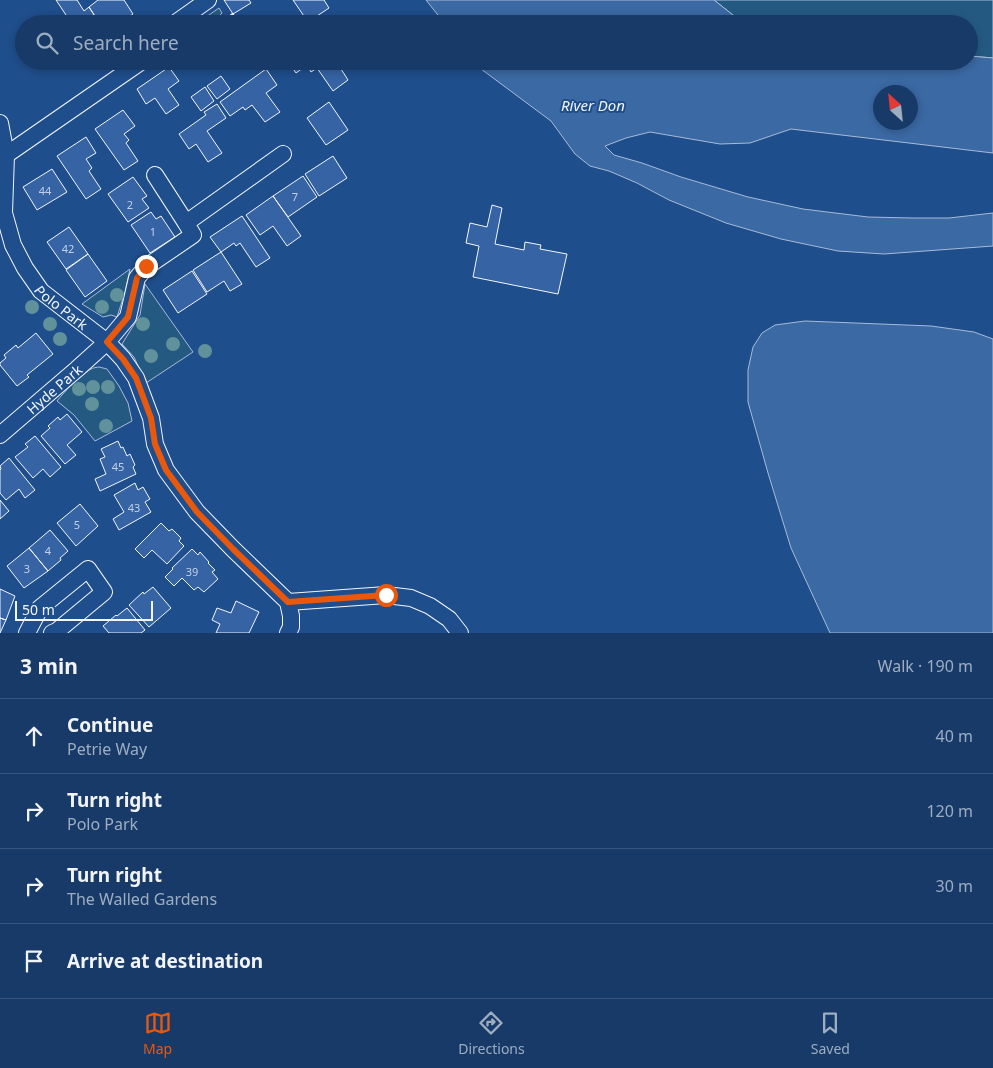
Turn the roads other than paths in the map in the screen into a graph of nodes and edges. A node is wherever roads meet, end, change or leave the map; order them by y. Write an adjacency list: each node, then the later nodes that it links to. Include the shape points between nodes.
1 (208, 0): 2 (street)
2 (187, 15)
3 (129, 70): 6 (street)
4 (0, 123): 6 (street, Polo Park)
5 (283, 154): 8 (street)
6 (6, 155): 9 (street, Polo Park, via 4,213 13,245 25,268 40,291)
7 (155, 175): 8 (street)
8 (186, 223): 9 (street, Hyde Park, via 193,235 146,266 137,278 128,317)
9 (107, 342): 10 (street, Hyde Park); 11 (street, Polo Park, via 136,378 166,470 197,512)
10 (0, 434)
11 (288, 602): 14 (street, via 291,627); 15 (street, via 386,595 411,598 449,618)
12 (27, 633): 13 (street, via 40,608 88,569 104,592)
13 (52, 633)
14 (288, 633)
15 (460, 633)

